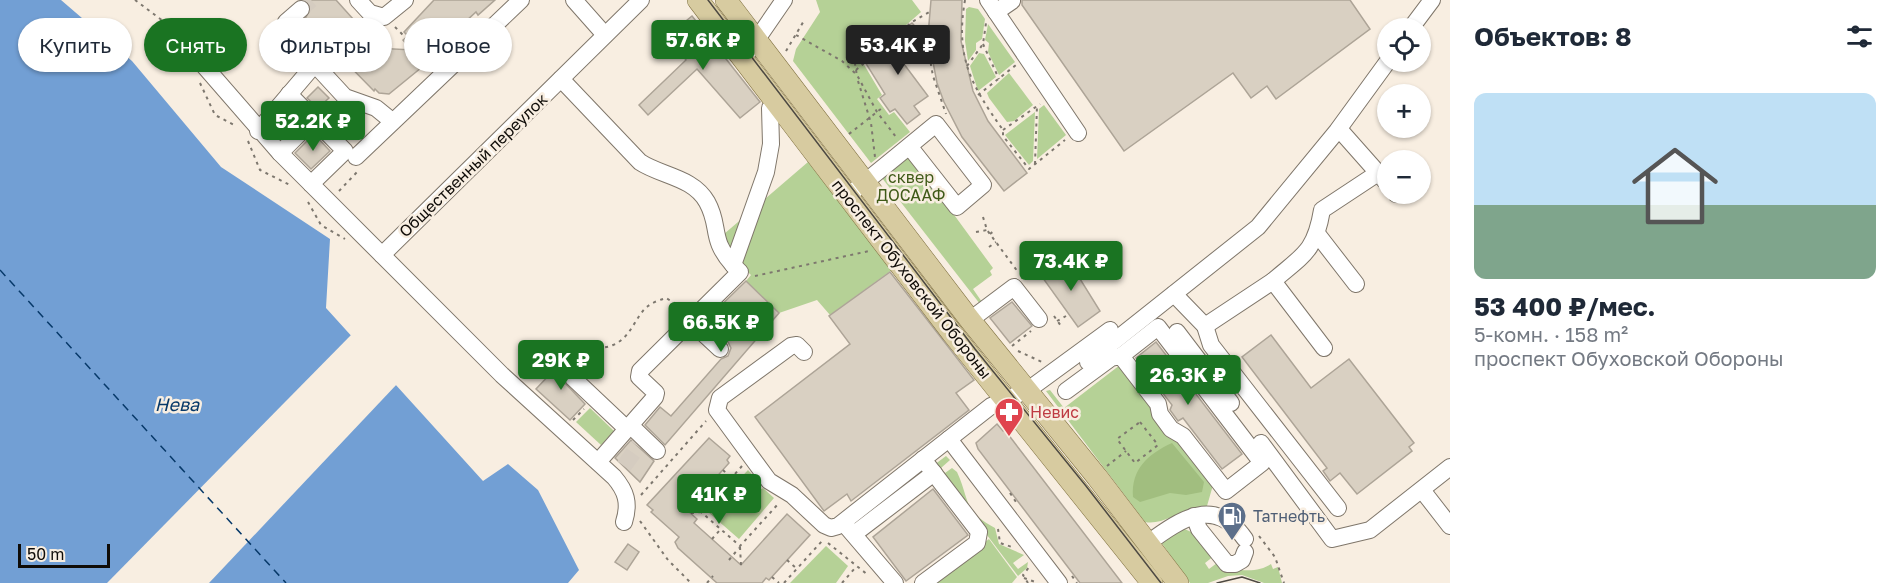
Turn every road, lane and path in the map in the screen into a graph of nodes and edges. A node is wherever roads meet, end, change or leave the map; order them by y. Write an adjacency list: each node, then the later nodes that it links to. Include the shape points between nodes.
1 (135, 0): 16 (path)
2 (358, 0): 3 (street, via 370,13 384,17)
3 (405, 0)
4 (521, 0): 47 (street)
5 (574, 0): 21 (street)
6 (698, 0): 27 (main road, проспект Обуховской Обороны)
7 (726, 0): 23 (main road, проспект Обуховской Обороны)
8 (784, 0): 23 (street)
9 (965, 0): 29 (path, via 963,41)
10 (1432, 0): 18 (street)
11 (1012, 1): 15 (street)
12 (631, 4): 21 (street, Общественный переулок)
13 (301, 9): 17 (street)
14 (931, 11): 30 (path, via 912,22)
15 (992, 13): 25 (path, via 987,17); 51 (street)
16 (159, 18)
17 (291, 18)
18 (1418, 18)
19 (805, 19): 22 (path)
20 (850, 33): 30 (path)
21 (605, 35): 37 (street, Общественный переулок)
22 (796, 35): 26 (path); 35 (path, via 842,61)
23 (757, 41): 27 (street); 59 (main road, проспект Обуховской Обороны)
24 (929, 42): 53 (path, via 933,76 955,131)
25 (983, 45): 29 (path); 36 (path)
26 (788, 48)
27 (744, 58): 40 (main road, проспект Обуховской Обороны)
28 (1017, 60): 36 (path)
29 (967, 66): 39 (path)
30 (856, 70): 35 (path)
31 (209, 72): 50 (street)
32 (308, 72): 38 (street)
33 (322, 72): 47 (street, via 345,97 376,108)
34 (1380, 72): 48 (street)
35 (857, 75): 44 (path); 45 (path)
36 (999, 79): 39 (path)
37 (561, 80): 73 (street, Общественный переулок); 74 (street, via 640,162 686,181 706,200 720,250)
38 (289, 94): 46 (street); 50 (street)
39 (978, 95): 49 (path)
40 (777, 102): 62 (main road, проспект Обуховской Обороны); 74 (street, via 770,108 771,144)
41 (1046, 102): 42 (path)
42 (1037, 106): 49 (path); 57 (path)
43 (882, 108): 44 (path)
44 (877, 112): 45 (path); 54 (path)
45 (869, 118): 52 (path); 59 (path, via 875,147)
46 (314, 119): 56 (street); 60 (street, via 345,151)
47 (392, 122): 55 (street)
48 (1339, 129): 58 (street); 78 (street, via 1258,227)
49 (1003, 130): 57 (path, via 1003,136 1029,169)
50 (258, 131): 56 (street)
51 (1077, 132): 57 (path)
52 (845, 137)
53 (947, 138): 54 (street, via 936,124); 54 (street, via 983,185 957,207)
54 (907, 148): 59 (street)
55 (362, 152): 63 (path, via 371,153)
56 (280, 153): 60 (street)
57 (1035, 164)
58 (1377, 171)
59 (869, 178): 62 (street); 81 (main road, проспект Обуховской Обороны)
60 (311, 184): 63 (street)
61 (1377, 191): 69 (street, via 1322,210)
62 (848, 196): 96 (main road, проспект Обуховской Обороны)
63 (329, 201): 73 (street)
64 (983, 217): 65 (path)
65 (987, 230): 67 (path); 68 (path)
66 (995, 230): 68 (path)
67 (976, 232)
68 (990, 234): 70 (path)
69 (1318, 235): 76 (street, via 1311,248); 77 (street)
70 (996, 243): 71 (path); 75 (path)
71 (989, 247)
72 (873, 250): 74 (path, via 754,276)
73 (382, 255): 99 (street)
74 (737, 268): 80 (street)
75 (1017, 281): 81 (street); 82 (street)
76 (1273, 281): 85 (street); 88 (street)
77 (1356, 284)
78 (1174, 294): 85 (street); 93 (street)
79 (1066, 316): 83 (path)
80 (694, 319): 89 (street); 92 (path, via 672,300 656,302 648,306 620,341 585,349); 98 (street, via 640,371 639,378 656,393)
81 (970, 320): 94 (main road, проспект Обуховской Обороны)
82 (1042, 320): 83 (path); 93 (path, via 1010,348 1039,359)
83 (1057, 321): 84 (path)
84 (1061, 326)
85 (1204, 326): 116 (street, via 1211,345)
86 (1110, 330): 93 (street)
87 (1177, 332): 111 (street, via 1332,539 1370,530)
88 (1324, 348)
89 (720, 350)
90 (804, 352): 97 (street, via 796,345 791,346 720,398)
91 (1121, 356): 91 (street, via 1158,404 1165,421 1183,436 1226,491 1262,463 1158,327); 93 (street, via 1111,358 1066,391)
92 (580, 371): 95 (street, via 573,378)
93 (1060, 375): 94 (street)
94 (1028, 390): 96 (street); 126 (main road, проспект Обуховской Обороны)
95 (594, 398): 98 (street); 99 (path)
96 (1006, 400): 100 (street, via 991,406); 148 (main road, проспект Обуховской Обороны)
97 (717, 410): 113 (path); 122 (street, via 770,481 792,495 824,525)
98 (628, 427): 101 (street); 103 (street)
99 (563, 430): 103 (street)
100 (949, 439): 105 (street); 147 (street)
101 (657, 451)
102 (1126, 451): 102 (path, via 1117,439 1140,422 1158,445 1135,463); 108 (path)
103 (598, 462): 119 (street, via 619,471)
104 (746, 462): 109 (path)
105 (928, 466): 122 (street); 144 (street, via 980,538)
106 (1450, 468): 111 (street)
107 (723, 470): 109 (path)
108 (1102, 470)
109 (732, 478): 112 (path)
110 (709, 485): 112 (path)
111 (1422, 490): 121 (street)
112 (718, 493): 117 (path)
113 (639, 498)
114 (783, 499): 127 (path)
115 (686, 505): 117 (path, via 692,512)
116 (1338, 508)
117 (701, 512): 123 (path)
118 (1194, 516): 118 (street, via 1211,513 1228,520 1245,545 1242,560 1227,564 1199,529); 126 (street, via 1176,523)
119 (632, 521): 138 (path)
120 (996, 524): 128 (path, via 1000,543)
121 (1450, 526)
122 (848, 528): 143 (street)
123 (721, 529): 124 (path); 127 (path)
124 (712, 539)
125 (824, 539): 133 (path)
126 (1148, 543): 149 (main road, проспект Обуховской Обороны)
127 (740, 547): 129 (path); 134 (path, via 742,566)
128 (1020, 549)
129 (729, 560)
130 (787, 560): 133 (path)
131 (1030, 560): 137 (path)
132 (856, 566): 142 (path)
133 (797, 569): 141 (path)
134 (736, 570)
135 (713, 576): 139 (path)
136 (772, 577): 140 (path)
137 (1023, 578): 145 (path); 146 (path)
138 (691, 583)
139 (706, 583)
140 (778, 583)
141 (784, 583)
142 (842, 583)
143 (895, 583)
144 (922, 583)
145 (1028, 583)
146 (1038, 583)
147 (1059, 583)
148 (1152, 583)
149 (1178, 583)

